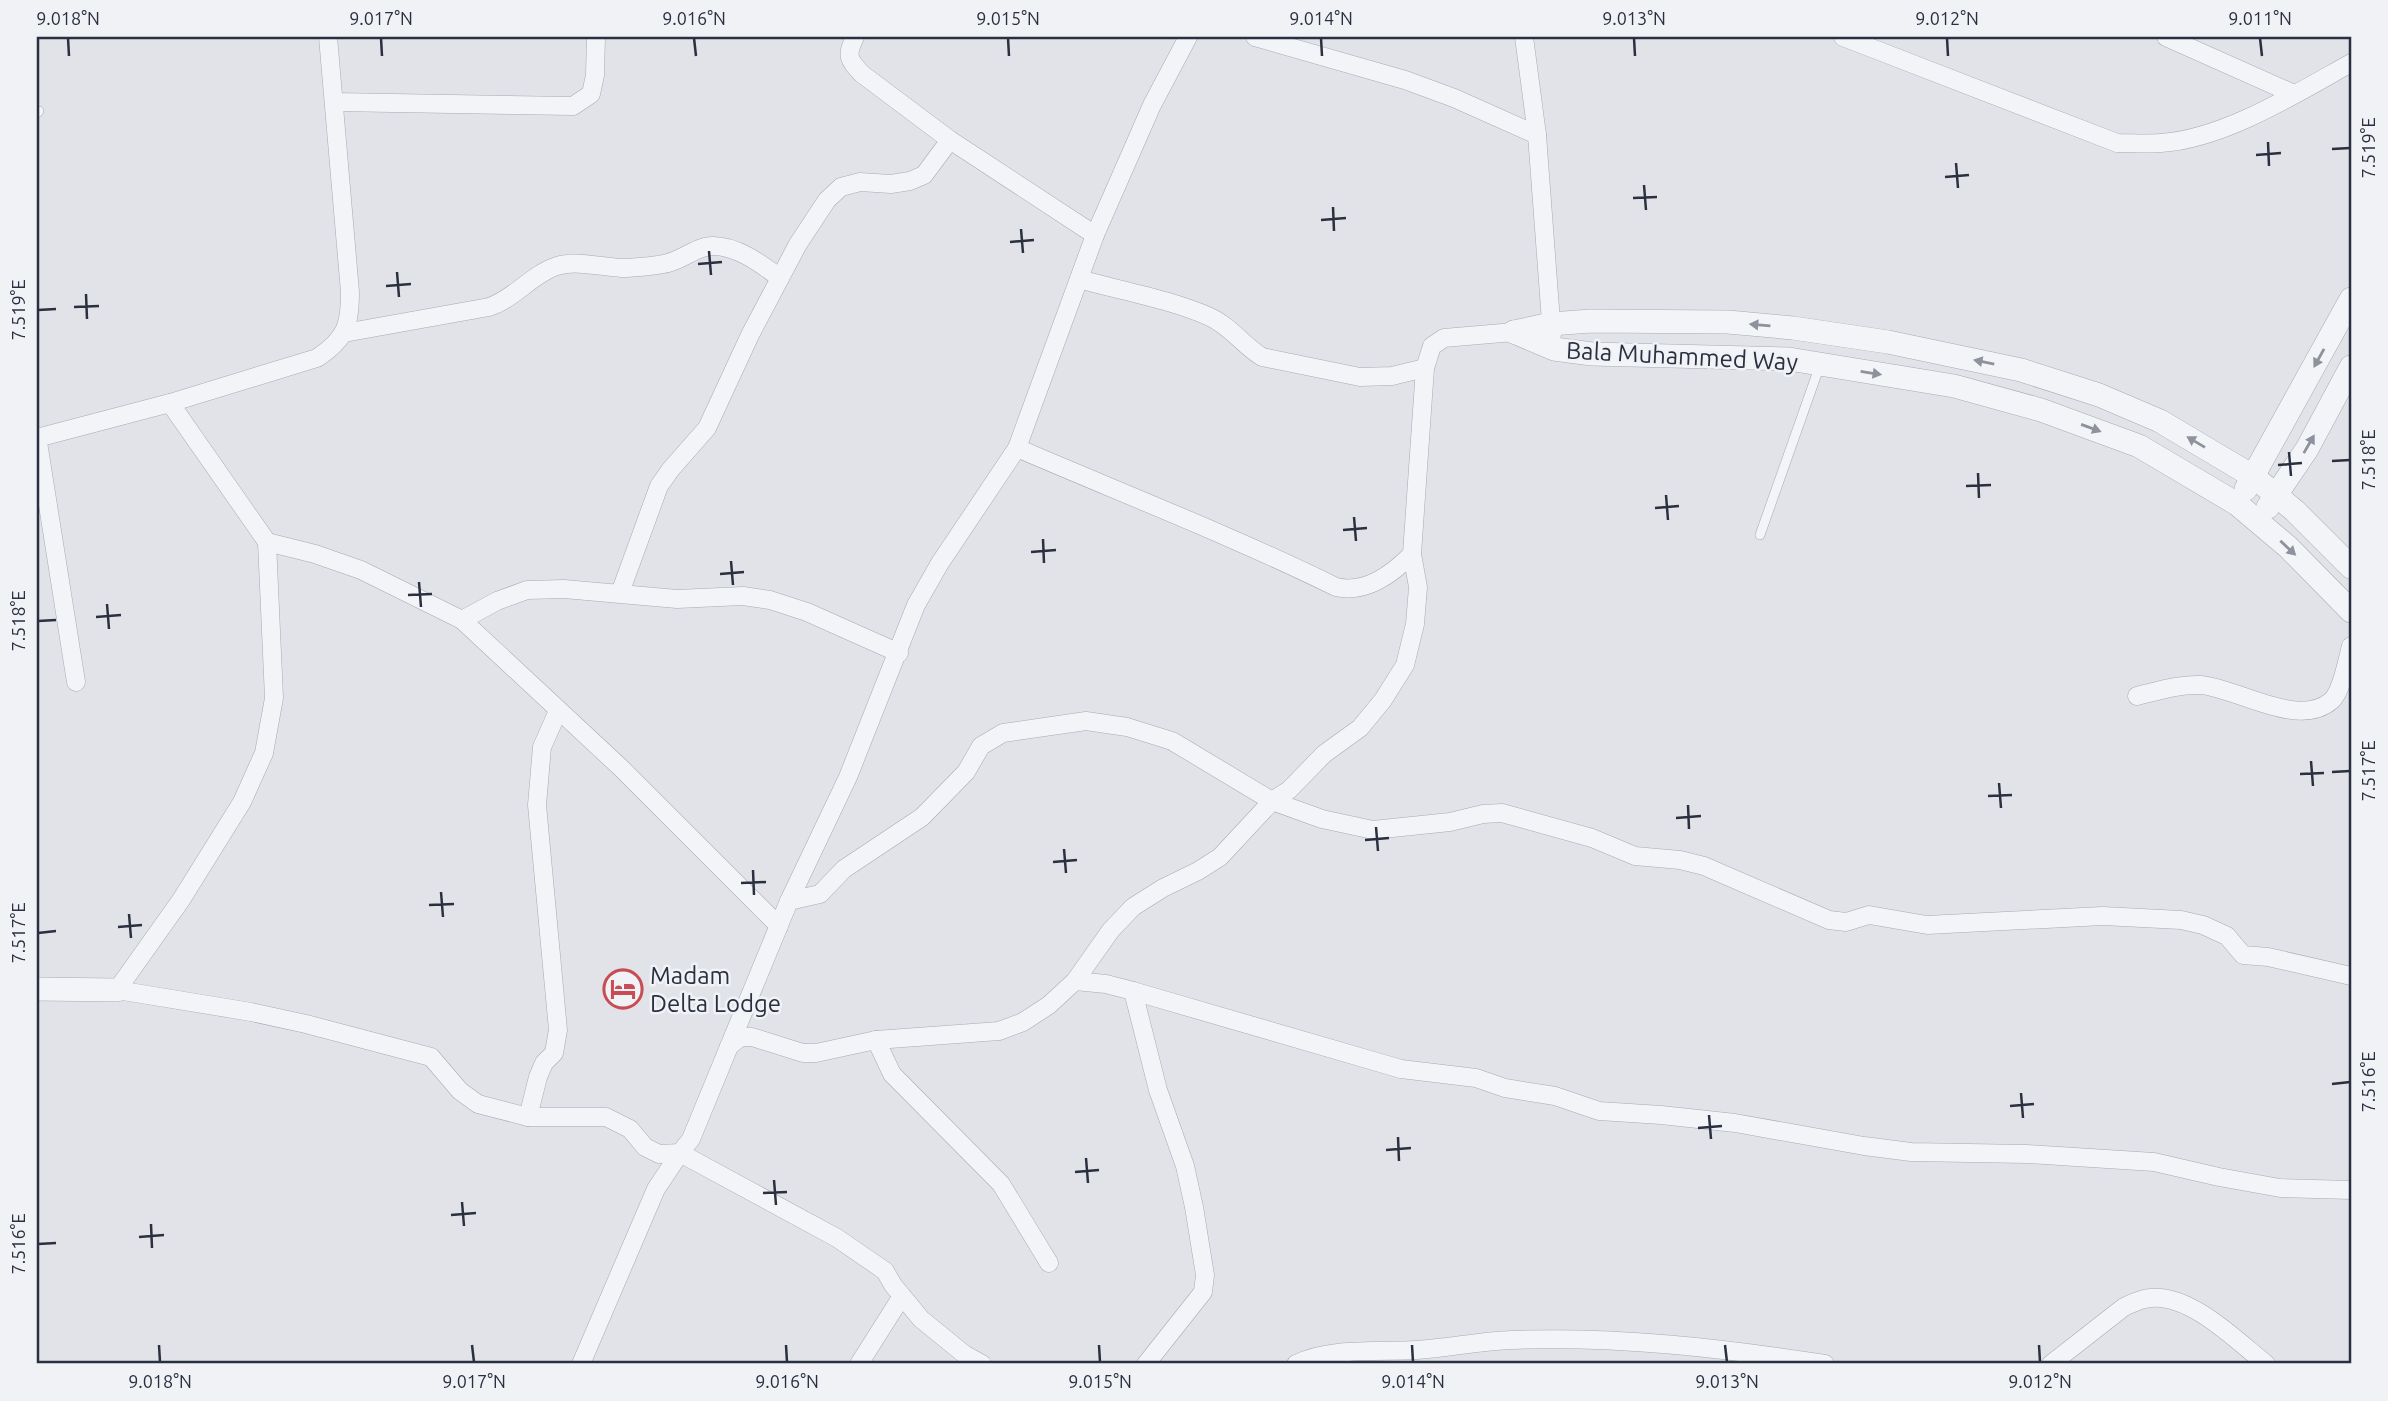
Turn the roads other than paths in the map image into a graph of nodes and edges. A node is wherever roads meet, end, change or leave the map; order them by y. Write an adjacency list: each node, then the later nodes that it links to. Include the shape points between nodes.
1 (328, 37): 11 (street)
2 (596, 37): 11 (street, via 596,75 590,94 573,106)
3 (855, 37): 13 (street, via 849,54 862,74)
4 (1188, 37): 14 (street, via 1152,105)
5 (1255, 37): 12 (street, via 1405,80)
6 (1524, 37): 12 (street)
7 (1843, 37): 10 (street, via 2118,143 2163,143 2204,134)
8 (2166, 37): 10 (street)
9 (2351, 63): 10 (street)
10 (2294, 94)
11 (334, 102): 20 (street, via 350,292)
12 (1537, 135): 18 (street)
13 (950, 140): 14 (street); 15 (street, via 924,175 911,181 841,187 805,233)
14 (1095, 235): 16 (street)
15 (780, 278): 20 (street, via 745,255 713,246 660,265 569,264 548,271 489,307); 36 (street, via 707,428 659,486)
16 (1079, 279): 24 (street, via 1210,317 1262,357 1360,377); 27 (street)
17 (2351, 299): 28 (street, one-way to 28)
18 (1551, 324): 19 (street, Bala Muhammed Way); 21 (street); 28 (street, Bala Muhammed Way, one-way to 18, via 2160,421 2021,370 1888,342 1780,327 1708,322)
19 (1514, 332): 21 (street, Bala Muhammed Way); 24 (street, via 1444,338 1432,346)
20 (344, 333): 25 (street, via 317,358)
21 (1554, 349): 22 (street, Bala Muhammed Way)
22 (1820, 364): 30 (street, Bala Muhammed Way, one-way to 30, via 1954,386 2041,410 2139,446); 32 (lane)
23 (2351, 367): 29 (street, one-way to 23)
24 (1425, 368): 34 (street)
25 (170, 403): 26 (street); 33 (street)
26 (37, 437): 41 (street)
27 (1017, 448): 34 (street, via 1347,589 1380,580); 40 (street, via 916,605)
28 (2254, 478): 29 (street, Bala Muhammed Way); 30 (street)
29 (2276, 496): 31 (street); 35 (street, Bala Muhammed Way)
30 (2237, 504): 31 (street, Bala Muhammed Way)
31 (2258, 521): 37 (street, Bala Muhammed Way, one-way to 37)
32 (1760, 535)
33 (267, 542): 38 (street, via 361,570); 50 (street, via 274,698 264,753 242,802)
34 (1412, 554): 44 (street, via 1418,587 1405,665 1360,728)
35 (2351, 567)
36 (620, 593): 38 (street, via 527,590); 40 (street, via 770,600)
37 (2351, 611)
38 (463, 620): 43 (street)
39 (2351, 646): 42 (street, via 2338,689 2332,700 2319,707 2282,709 2200,685)
40 (899, 653): 45 (street, via 848,777)
41 (76, 682)
42 (2137, 696)
43 (558, 711): 46 (street); 54 (street, via 542,747 537,805 558,1030 554,1052 538,1077)
44 (1272, 801): 45 (street, via 1172,741 1128,727 1086,721 1003,733 981,747 966,772 922,817 844,869 820,894); 47 (street, via 1322,819 1373,830 1502,813 1592,838 1635,856 1704,866 1841,923 1869,915 1927,925 2103,916 2181,920 2227,936 2244,955); 48 (street, via 1220,858 1133,907)
45 (789, 901): 46 (street)
46 (779, 926): 53 (street)
47 (2351, 976)
48 (1075, 981): 51 (street); 52 (street, via 1049,1005 999,1031)
49 (37, 989): 50 (street)
50 (117, 990): 54 (street, via 265,1015 431,1057 460,1091 478,1104)
51 (1133, 990): 56 (street, via 1401,1069 1476,1078 1599,1111 1735,1123 1911,1152 2154,1162 2280,1188); 62 (street, via 1158,1090 1185,1166 1205,1275 1203,1292)
52 (876, 1040): 53 (street, via 816,1053 752,1037 741,1037); 57 (street, via 892,1074 1001,1184)
53 (729, 1046): 55 (street, via 691,1139)
54 (528, 1117): 55 (street, via 606,1117 630,1129 645,1147 659,1154)
55 (680, 1153): 58 (street, via 836,1238 885,1271); 59 (street, via 650,1201)
56 (2351, 1190)
57 (1049, 1263)
58 (902, 1296): 60 (street); 61 (street, via 921,1319)
59 (581, 1364)
60 (859, 1364)
61 (982, 1364)
62 (1146, 1364)
63 (1296, 1364): 64 (street, via 1324,1355 1511,1340 1731,1350)
64 (1825, 1364)
65 (2051, 1364): 66 (street, via 2124,1307 2151,1297 2199,1311)
66 (2266, 1364)

